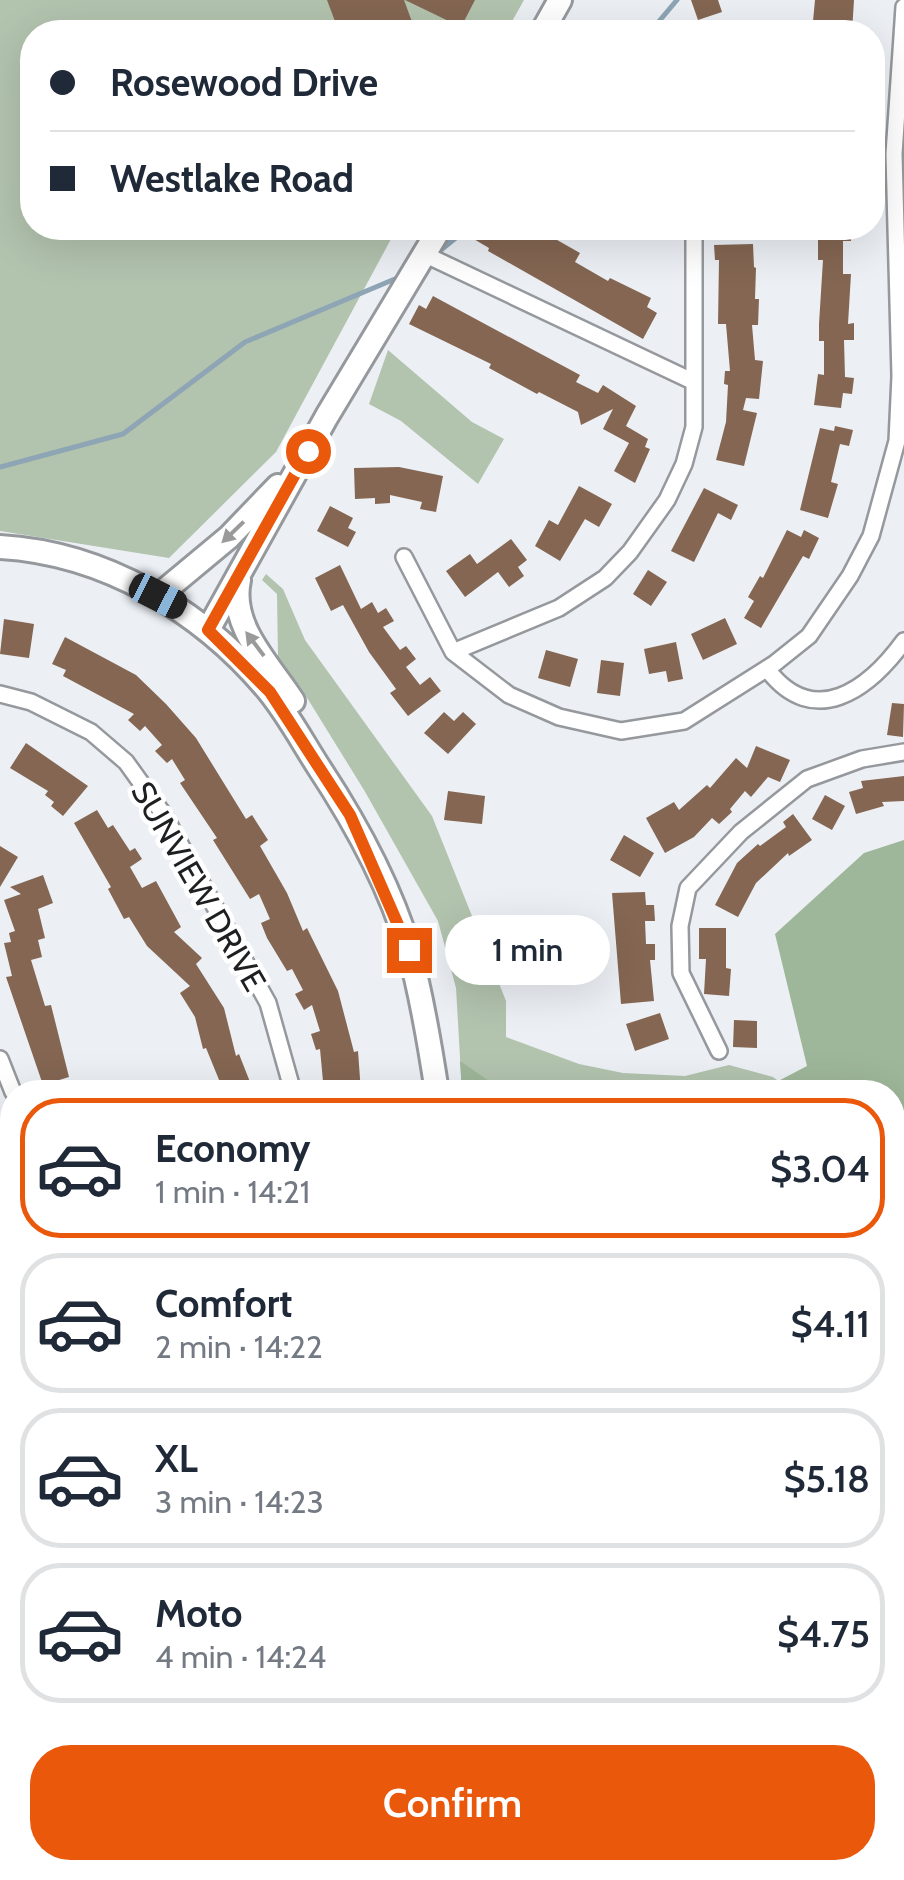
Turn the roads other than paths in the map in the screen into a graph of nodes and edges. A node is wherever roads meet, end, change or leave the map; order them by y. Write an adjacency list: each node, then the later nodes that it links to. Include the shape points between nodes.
1 (904, 7): 2 (street)
2 (901, 68): 15 (street, via 894,154 897,441 871,536 850,576 809,636)
3 (434, 240): 5 (street)
4 (694, 240): 6 (street)
5 (426, 255): 6 (street); 7 (street)
6 (692, 380): 14 (street, via 694,427 684,464 630,552 559,608)
7 (301, 462): 10 (street); 11 (street, one-way to 11)
8 (0, 547): 11 (street, via 92,565)
9 (404, 557): 14 (street)
10 (242, 570): 12 (street); 18 (street, one-way to 10, via 294,703 241,625 236,594)
11 (158, 596): 12 (street)
12 (208, 630): 18 (street, via 270,692)
13 (904, 641): 15 (street, via 850,695 834,700 804,698)
14 (453, 652): 15 (street, via 509,695 560,718 620,730 684,721)
15 (767, 669)
16 (0, 694): 20 (street, SUNVIEW DRIVE, via 91,732 126,762 164,815 268,1003)
17 (904, 752): 19 (street, via 808,780 741,832 688,888 681,973)
18 (314, 761): 21 (street, via 350,815 409,950)
19 (719, 1051)
20 (290, 1080)
21 (435, 1080)

